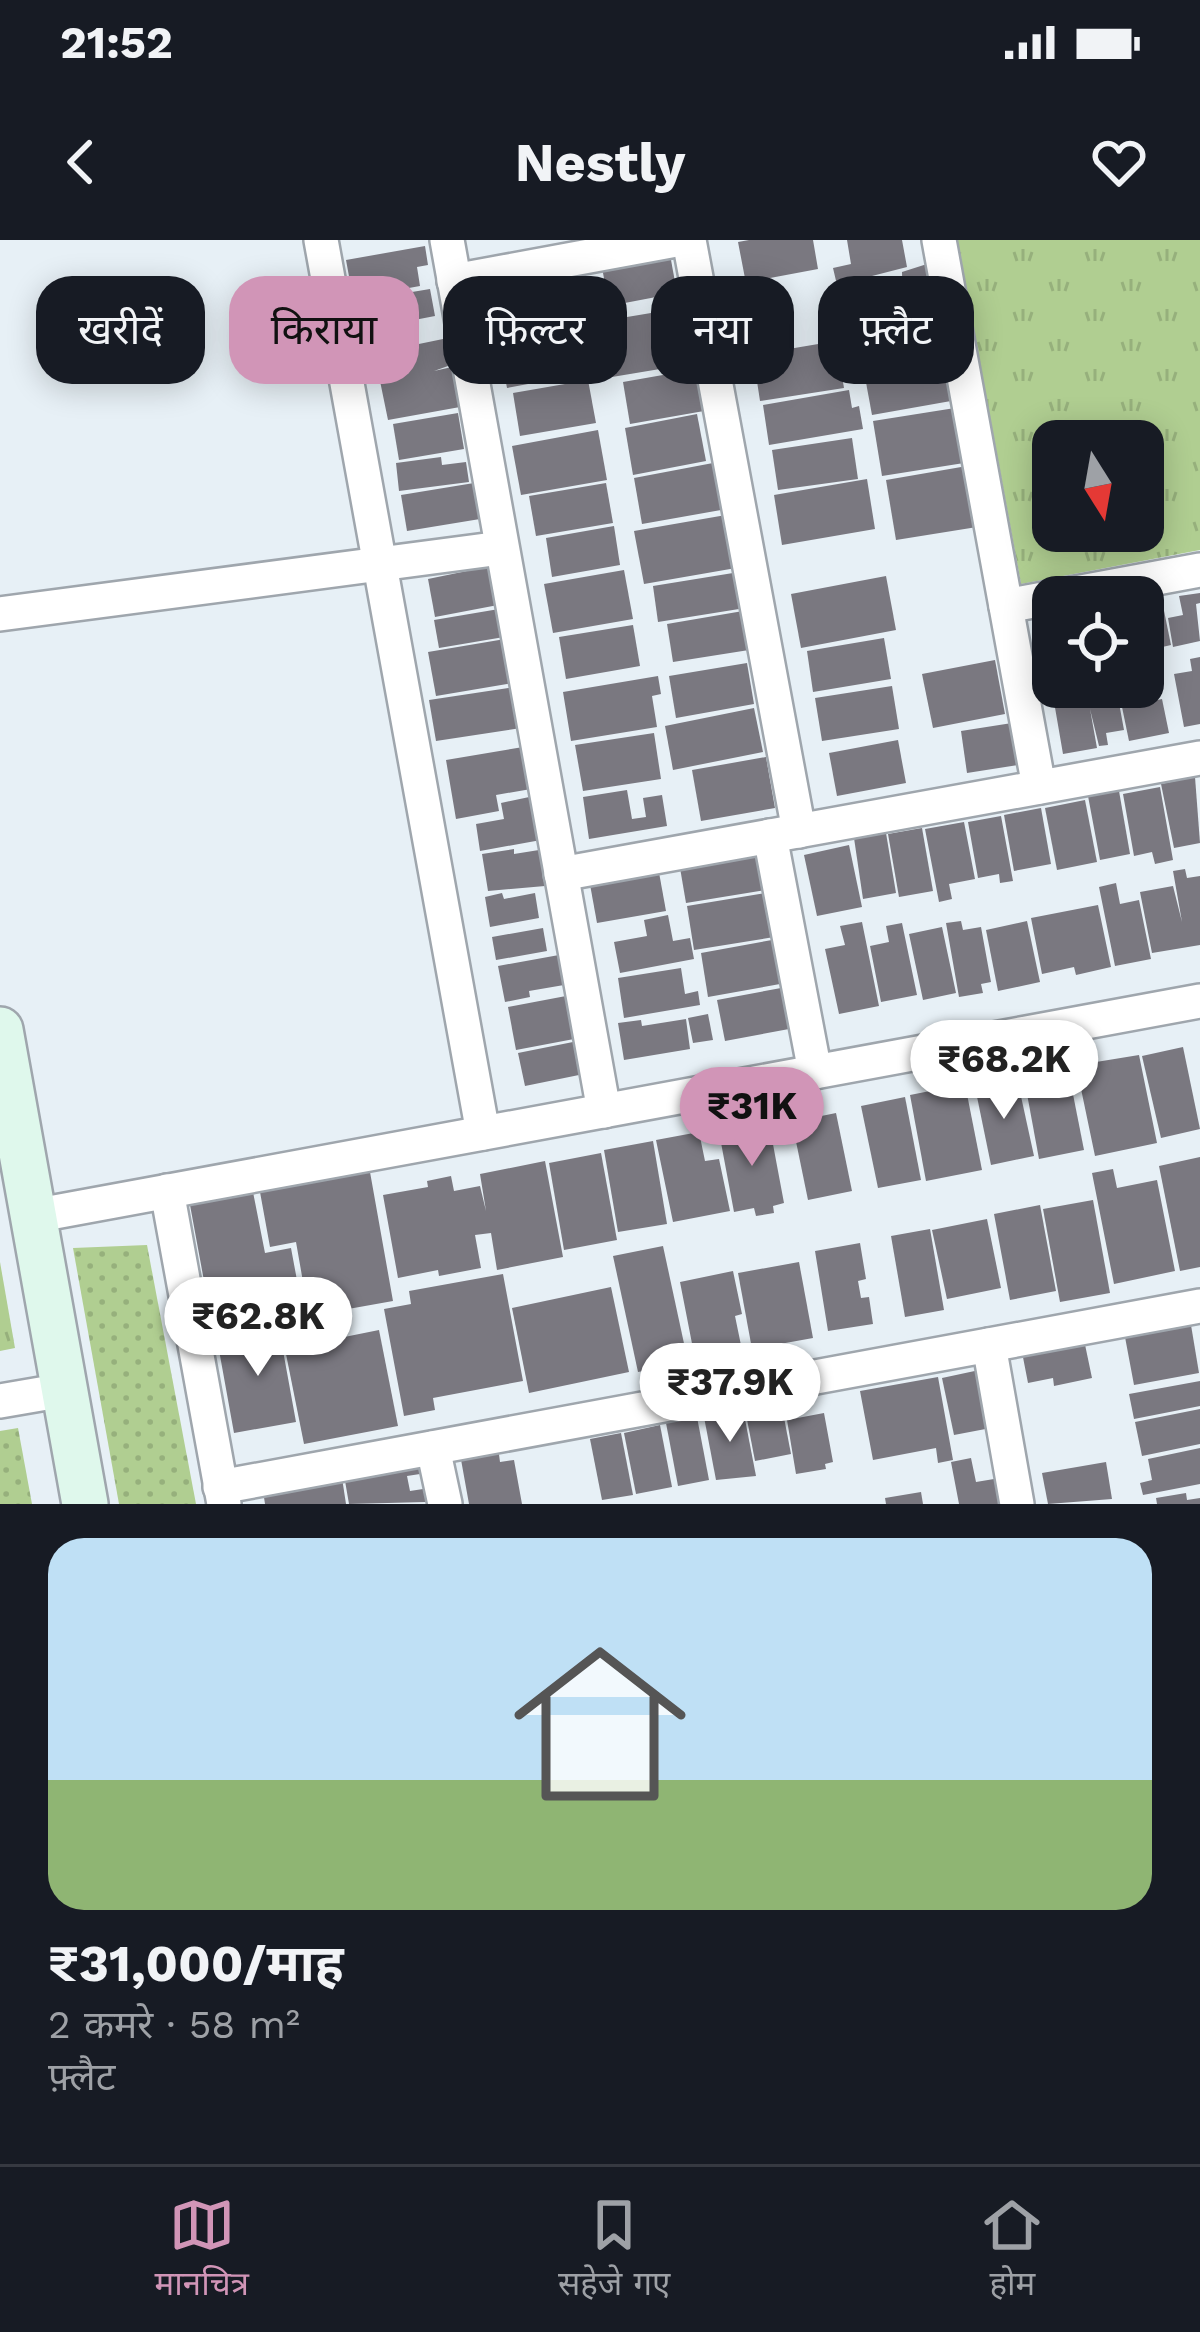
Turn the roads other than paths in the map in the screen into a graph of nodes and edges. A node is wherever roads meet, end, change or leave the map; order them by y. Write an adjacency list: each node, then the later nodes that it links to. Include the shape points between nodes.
1 (321, 240): 10 (street)
2 (446, 240): 6 (street)
3 (676, 240): 7 (street)
4 (689, 240): 16 (street)
5 (939, 240): 12 (street)
6 (453, 276)
7 (481, 276)
8 (472, 384): 9 (street)
9 (501, 548): 10 (street); 17 (street)
10 (380, 564): 13 (street); 22 (street)
11 (1200, 569): 12 (street)
12 (1006, 606): 15 (street)
13 (0, 614)
14 (1200, 758): 15 (street)
15 (1039, 788): 16 (street)
16 (785, 833): 17 (street); 20 (street)
17 (561, 874): 21 (street)
18 (1200, 1001): 20 (street)
19 (0, 1030): 24 (street)
20 (815, 1072): 21 (street)
21 (604, 1111): 22 (street)
22 (483, 1133): 23 (street)
23 (166, 1191): 24 (street); 30 (street)
24 (33, 1216): 27 (street)
25 (1200, 1306): 26 (street)
26 (988, 1346): 29 (street); 33 (street)
27 (64, 1390): 28 (street); 31 (street)
28 (0, 1401)
29 (433, 1448): 30 (street); 32 (street)
30 (222, 1496)
31 (85, 1504)
32 (445, 1504)
33 (1017, 1504)

